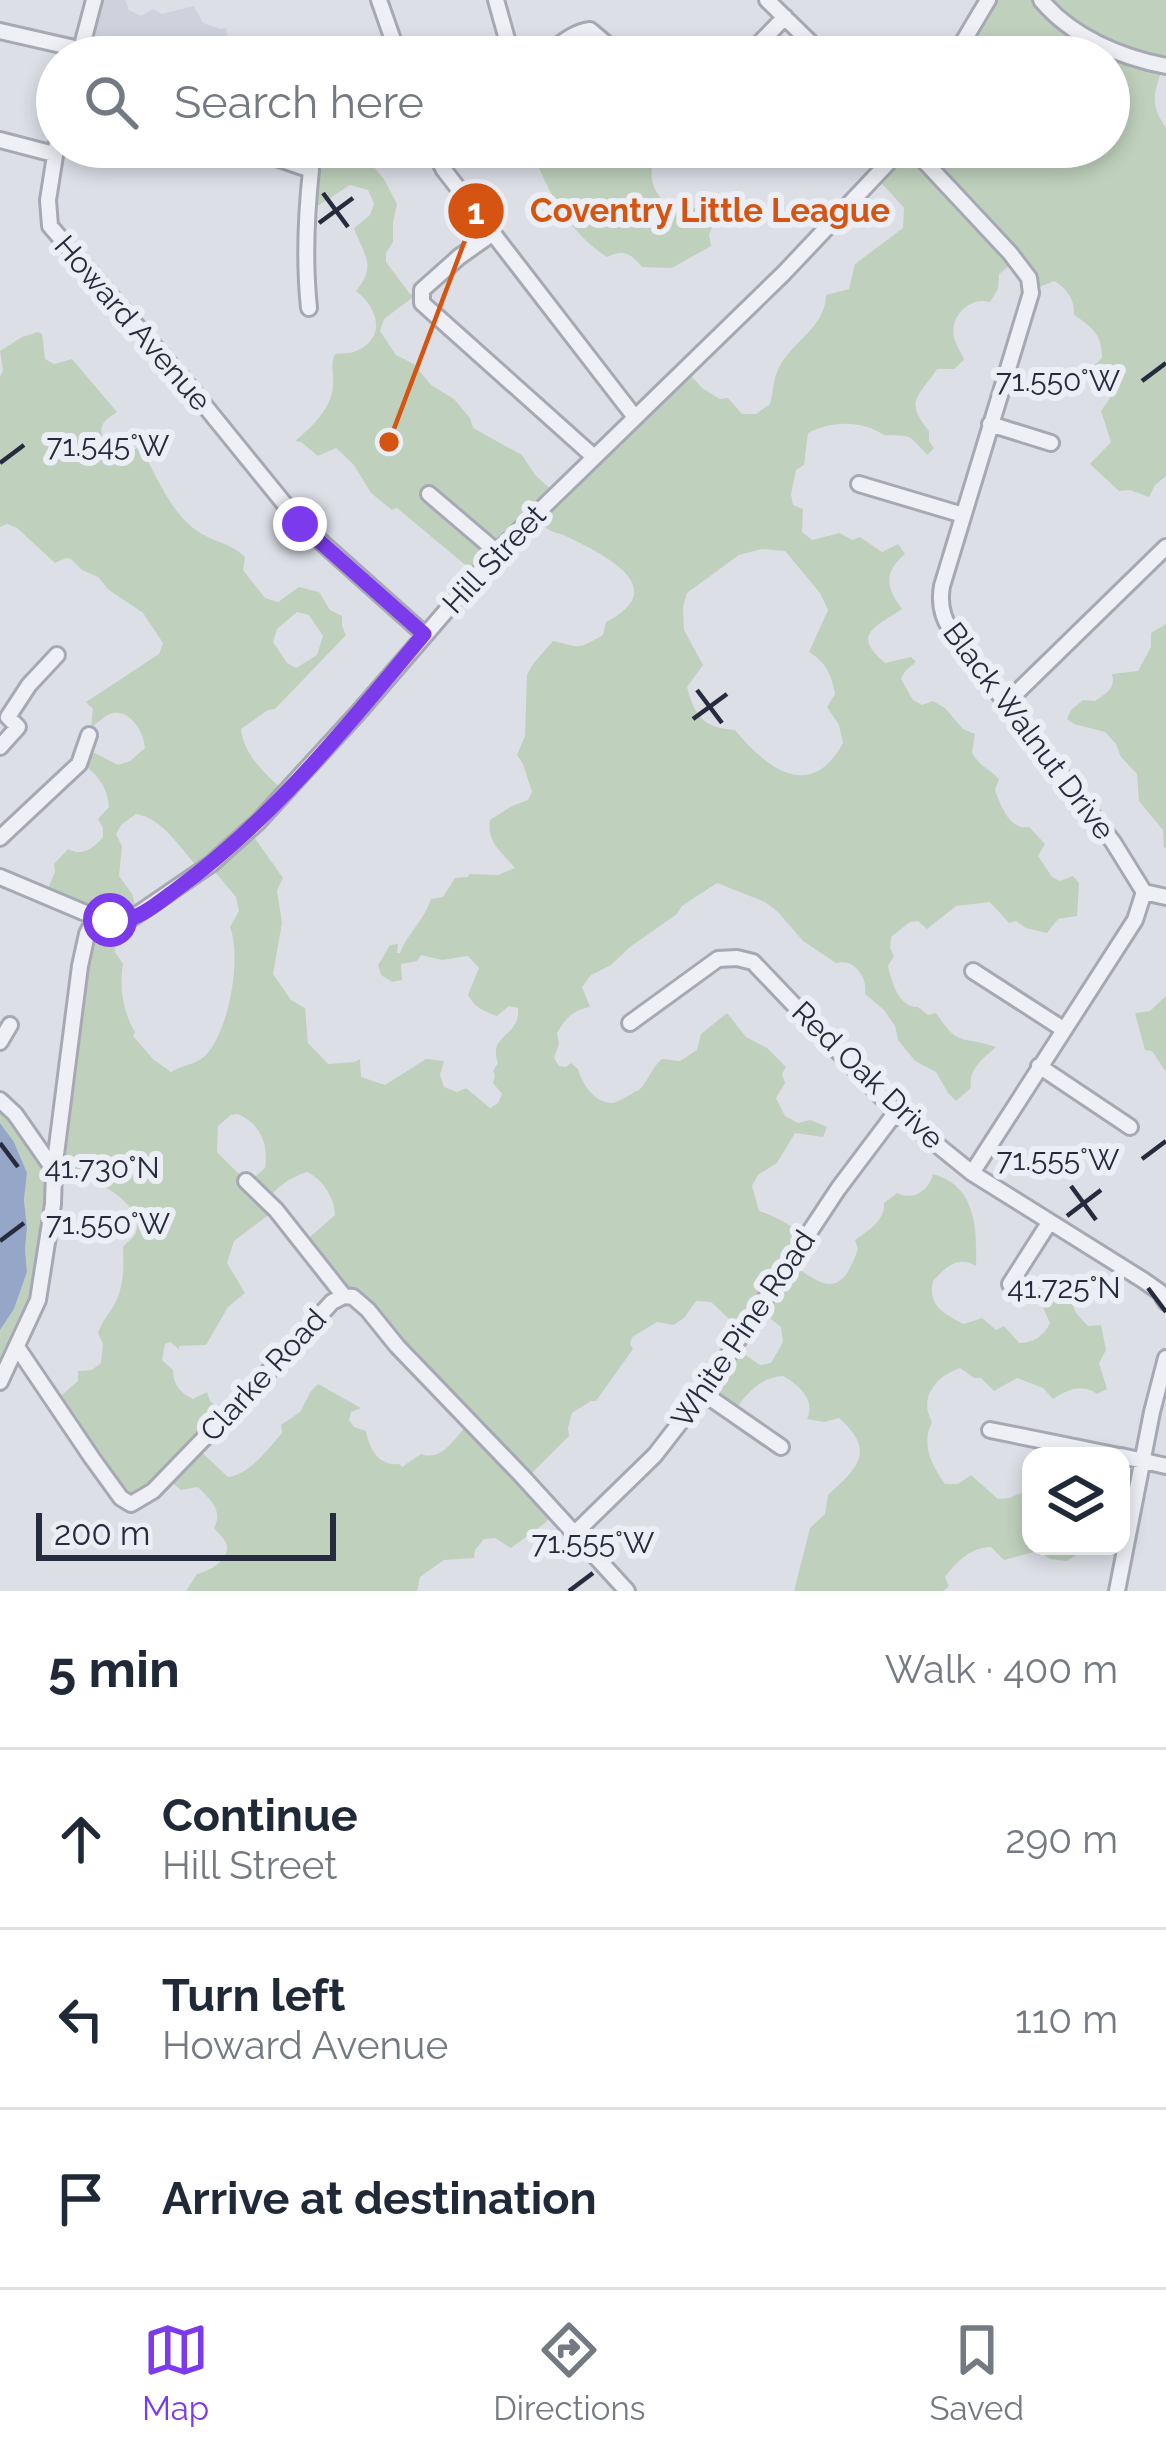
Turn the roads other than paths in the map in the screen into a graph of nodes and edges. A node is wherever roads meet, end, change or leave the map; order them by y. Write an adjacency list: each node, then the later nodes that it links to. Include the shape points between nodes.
1 (94, 0): 9 (street)
2 (379, 0): 10 (street)
3 (496, 0): 11 (street)
4 (767, 0): 7 (street)
5 (988, 0): 14 (street)
6 (1041, 0): 15 (street)
7 (784, 17): 12 (street); 13 (street)
8 (0, 31): 16 (street)
9 (84, 36)
10 (392, 36)
11 (506, 36)
12 (766, 36)
13 (804, 36)
14 (967, 36)
15 (1085, 36)
16 (36, 41)
17 (1130, 57): 18 (street)
18 (1166, 66)
19 (0, 140): 20 (street)
20 (36, 145)
21 (53, 168): 37 (street, Howard Avenue, via 50,226 300,524)
22 (305, 168): 27 (street)
23 (443, 168): 26 (street)
24 (886, 168): 28 (street, Hill Street)
25 (927, 168): 29 (street, Black Walnut Drive, via 1028,278 1023,324)
26 (493, 233): 28 (street); 31 (street, via 422,290 422,303)
27 (309, 308)
28 (634, 416): 31 (street, Hill Street)
29 (990, 424): 30 (street); 34 (street, Black Walnut Drive)
30 (1051, 443)
31 (593, 456): 36 (street, Hill Street)
32 (859, 484): 34 (street)
33 (429, 494): 36 (street)
34 (963, 515): 39 (street, Black Walnut Drive, via 941,611)
35 (1166, 548): 39 (street)
36 (496, 552): 37 (street, Hill Street)
37 (424, 634): 46 (street, Hill Street, via 305,772 211,864 132,918)
38 (57, 655): 41 (street, via 8,717 18,727)
39 (1006, 703): 44 (street, Black Walnut Drive)
40 (89, 735): 42 (street, via 79,764)
41 (0, 747)
42 (0, 838)
43 (0, 878): 46 (street)
44 (1144, 892): 45 (street); 50 (street, via 1135,920)
45 (1166, 897)
46 (95, 917): 56 (street, via 80,966)
47 (974, 971): 50 (street)
48 (630, 1023): 54 (street, Red Oak Drive, via 718,958 753,962)
49 (10, 1025): 51 (street)
50 (1063, 1029): 52 (street)
51 (0, 1042)
52 (1039, 1066): 55 (street); 57 (street)
53 (0, 1100): 56 (street)
54 (896, 1112): 57 (street, Red Oak Drive); 66 (street, White Pine Road)
55 (1130, 1127)
56 (54, 1170): 63 (street, via 38,1300)
57 (972, 1173): 59 (street, Red Oak Drive)
58 (246, 1181): 61 (street)
59 (1049, 1223): 60 (street); 62 (street, Red Oak Drive)
60 (1010, 1284)
61 (344, 1296): 63 (street, Clarke Road, via 154,1491 131,1504); 73 (street, Clarke Road, via 368,1310)
62 (1166, 1302)
63 (16, 1347): 65 (street)
64 (1166, 1358): 71 (street)
65 (0, 1382)
66 (703, 1393): 68 (street); 73 (street, White Pine Road, via 655,1455)
67 (990, 1430): 69 (street)
68 (781, 1447)
69 (1075, 1447)
70 (1130, 1458): 71 (street)
71 (1143, 1461): 72 (street); 75 (street)
72 (1166, 1466)
73 (574, 1533): 74 (street, Clarke Road)
74 (627, 1591)
75 (1117, 1591)

